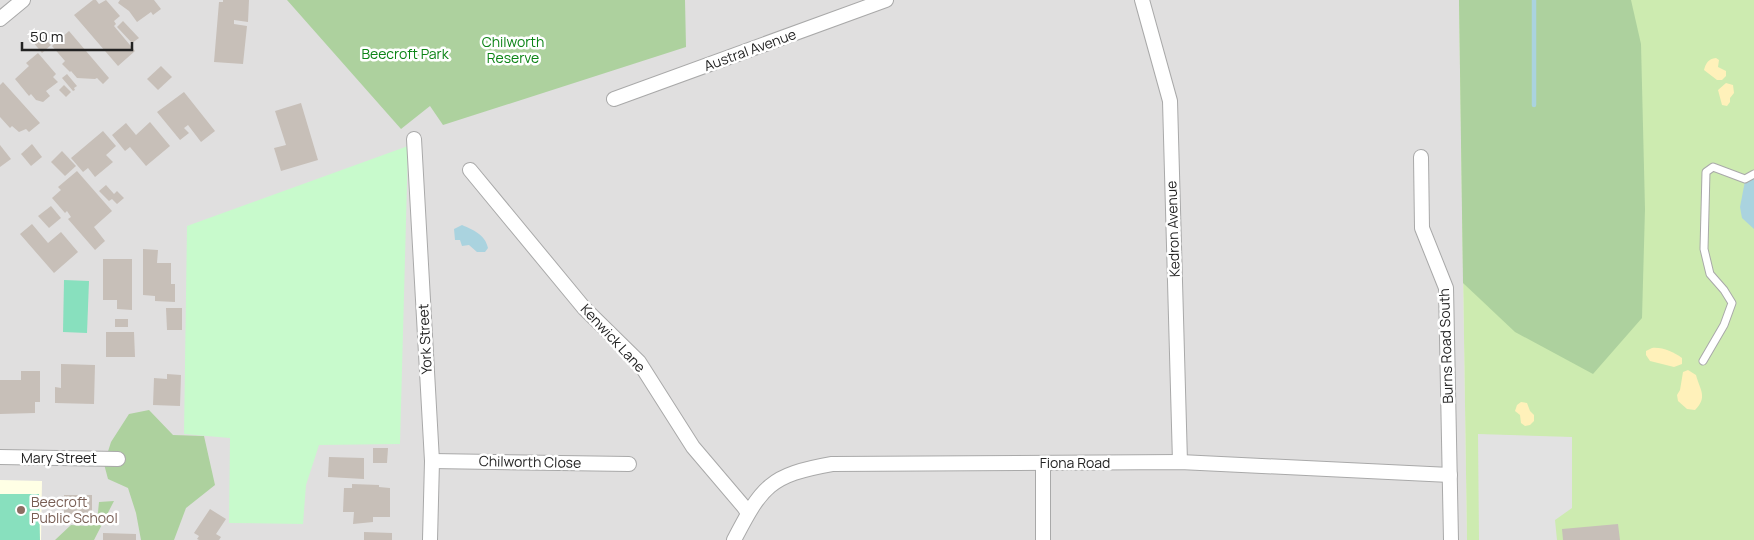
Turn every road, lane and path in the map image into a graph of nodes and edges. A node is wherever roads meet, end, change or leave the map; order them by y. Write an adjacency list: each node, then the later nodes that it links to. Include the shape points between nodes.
1 (23, 0): 4 (street)
2 (886, 0): 5 (street, Austral Avenue)
3 (1142, 0): 14 (street, Kedron Avenue, via 1170,101)
4 (0, 19)
5 (614, 99)
6 (414, 139): 13 (street, York Street)
7 (1421, 156): 17 (street, Burns Road South, via 1422,228 1446,288)
8 (470, 170): 18 (street, Kenwick Lane, via 584,308 639,362 693,447)
9 (1754, 174): 10 (lane, via 1745,179 1713,167 1706,172 1704,249 1710,274 1732,303 1724,325)
10 (1703, 361)
11 (0, 457): 12 (street, Mary Street)
12 (118, 458)
13 (432, 461): 16 (street, Chilworth Close); 19 (street, York Street)
14 (1180, 462): 15 (street, Fiona Road); 17 (street, Fiona Road)
15 (1043, 463): 18 (street, Fiona Road, via 832,464 783,476 762,491); 21 (street)
16 (630, 464)
17 (1450, 475): 22 (street, Burns Road South)
18 (748, 513): 20 (street, Fiona Road)
19 (430, 540)
20 (734, 540)
21 (1043, 540)
22 (1451, 540)

